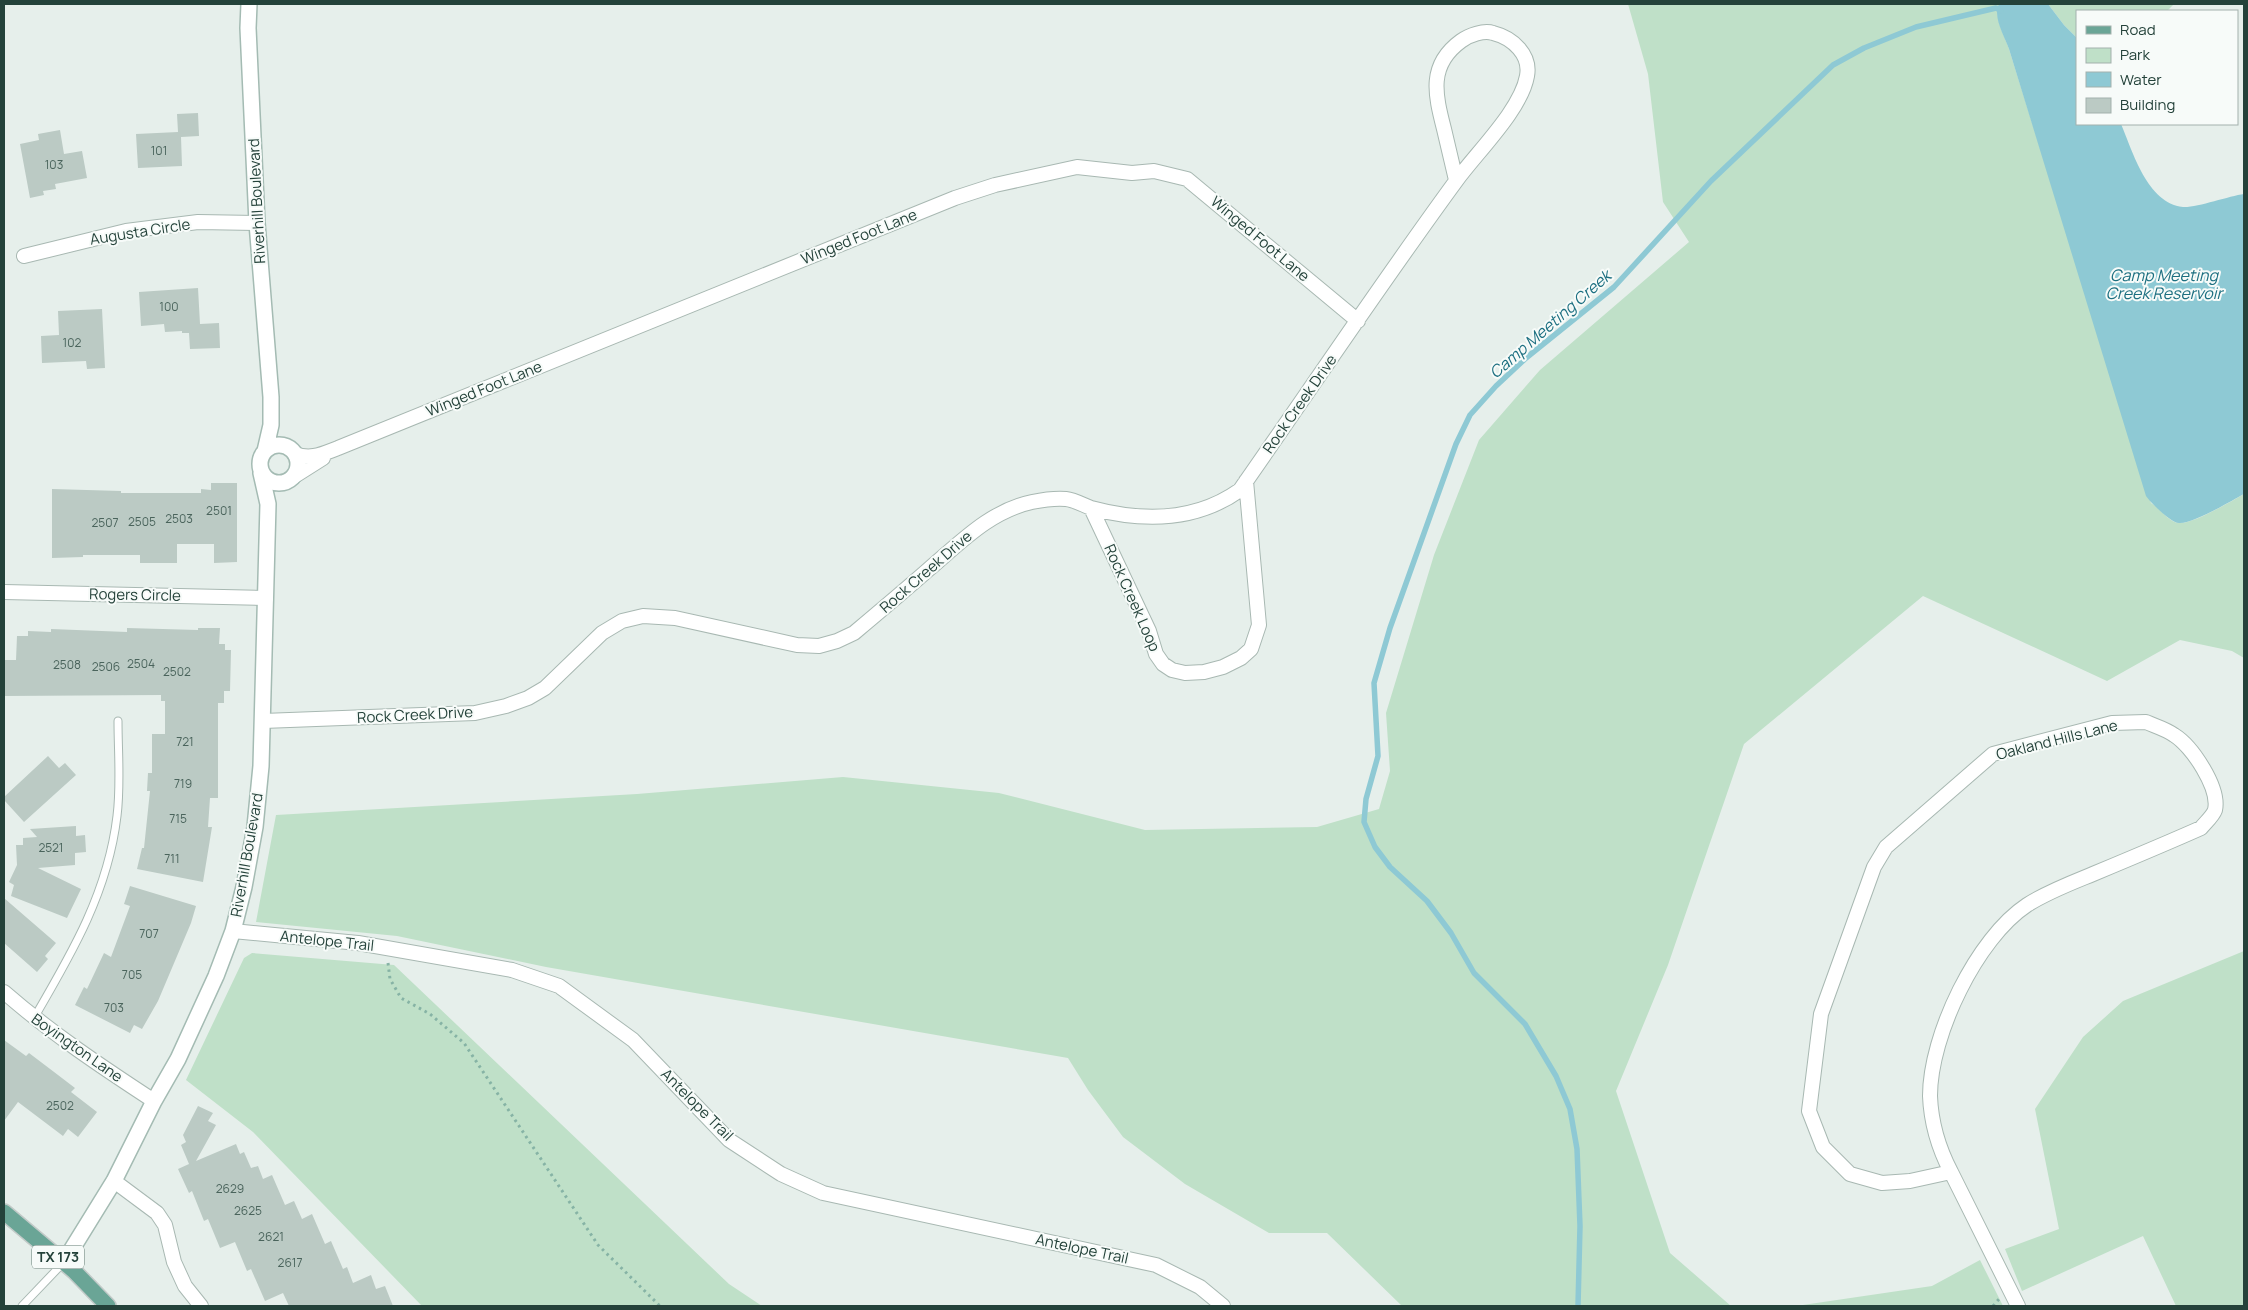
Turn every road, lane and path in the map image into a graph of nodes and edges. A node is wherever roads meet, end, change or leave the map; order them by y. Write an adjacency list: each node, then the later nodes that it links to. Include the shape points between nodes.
1 (249, 4): 3 (street, Riverhill Boulevard)
2 (1456, 180): 2 (street, Rock Creek Drive, via 1511,111 1527,78 1526,57 1507,39 1492,32 1475,34 1456,45 1441,63 1437,76 1437,102); 5 (street, Rock Creek Drive)
3 (257, 223): 4 (street, Augusta Circle, via 198,222 126,231); 6 (street, Riverhill Boulevard)
4 (24, 256)
5 (1358, 321): 7 (street, Winged Foot Lane, via 1187,179 1154,171 1132,173 1077,166 994,185 955,198); 12 (street, Rock Creek Drive)
6 (271, 397): 8 (street, Riverhill Boulevard, via 271,425); 9 (street, Riverhill Boulevard, via 278,428)
7 (338, 448): 9 (street, Winged Foot Lane, via 308,457); 11 (street, Winged Foot Lane)
8 (265, 451): 9 (street, via 279,445); 10 (street, Riverhill Boulevard, via 260,460)
9 (292, 451): 11 (street, Riverhill Boulevard, via 298,466)
10 (261, 473): 11 (street, via 276,484); 14 (street, Riverhill Boulevard, via 266,488)
11 (290, 480): 14 (street, Riverhill Boulevard, via 273,508)
12 (1246, 481): 13 (street, Rock Creek Drive, via 1240,490 1224,501 1189,514 1150,518); 13 (street, Rock Creek Loop, via 1259,626 1251,648 1241,658 1204,672 1172,670 1156,654)
13 (1091, 508): 18 (street, Rock Creek Drive, via 1067,499 1034,501 1012,507 982,523 854,634 819,646 797,645 675,618 643,616 622,621 602,632 544,688 506,706 475,713)
14 (267, 526): 16 (street, Riverhill Boulevard)
15 (4, 592): 16 (street, Rogers Circle)
16 (266, 598): 18 (street, Riverhill Boulevard)
17 (118, 721): 22 (lane, via 118,814 111,855 80,939)
18 (263, 721): 19 (street, Riverhill Boulevard, via 255,827)
19 (233, 931): 20 (street, Antelope Trail); 23 (street, Riverhill Boulevard, via 178,1059)
20 (387, 948): 31 (path, via 390,979 401,998 430,1014 464,1043 598,1245); 32 (street, Antelope Trail, via 512,970 559,986 633,1040 729,1140 781,1174 823,1193 1156,1265 1200,1287)
21 (4, 992): 22 (street, Boyington Lane)
22 (34, 1018): 23 (street, Boyington Lane)
23 (154, 1100): 25 (street, Riverhill Boulevard)
24 (1951, 1172): 24 (street, Oakland Hills Lane, via 1882,1183 1850,1174 1823,1147 1809,1111 1821,1014 1874,867 1886,847 1992,754 2112,723 2146,722 2174,734 2209,780 2216,802 2215,812 2201,828 2027,905 1996,933 1951,1008 1936,1050 1930,1096 1938,1145); 33 (street, Oakland Hills Lane)
25 (114, 1181): 27 (street, Riverhill Boulevard); 30 (street, via 157,1213 166,1225 178,1270 185,1286)
26 (4, 1213): 27 (main road, TX 173)
27 (64, 1262): 28 (lane); 29 (main road, TX 173)
28 (22, 1306)
29 (108, 1306)
30 (201, 1306)
31 (660, 1306)
32 (1223, 1306)
33 (2018, 1306)

